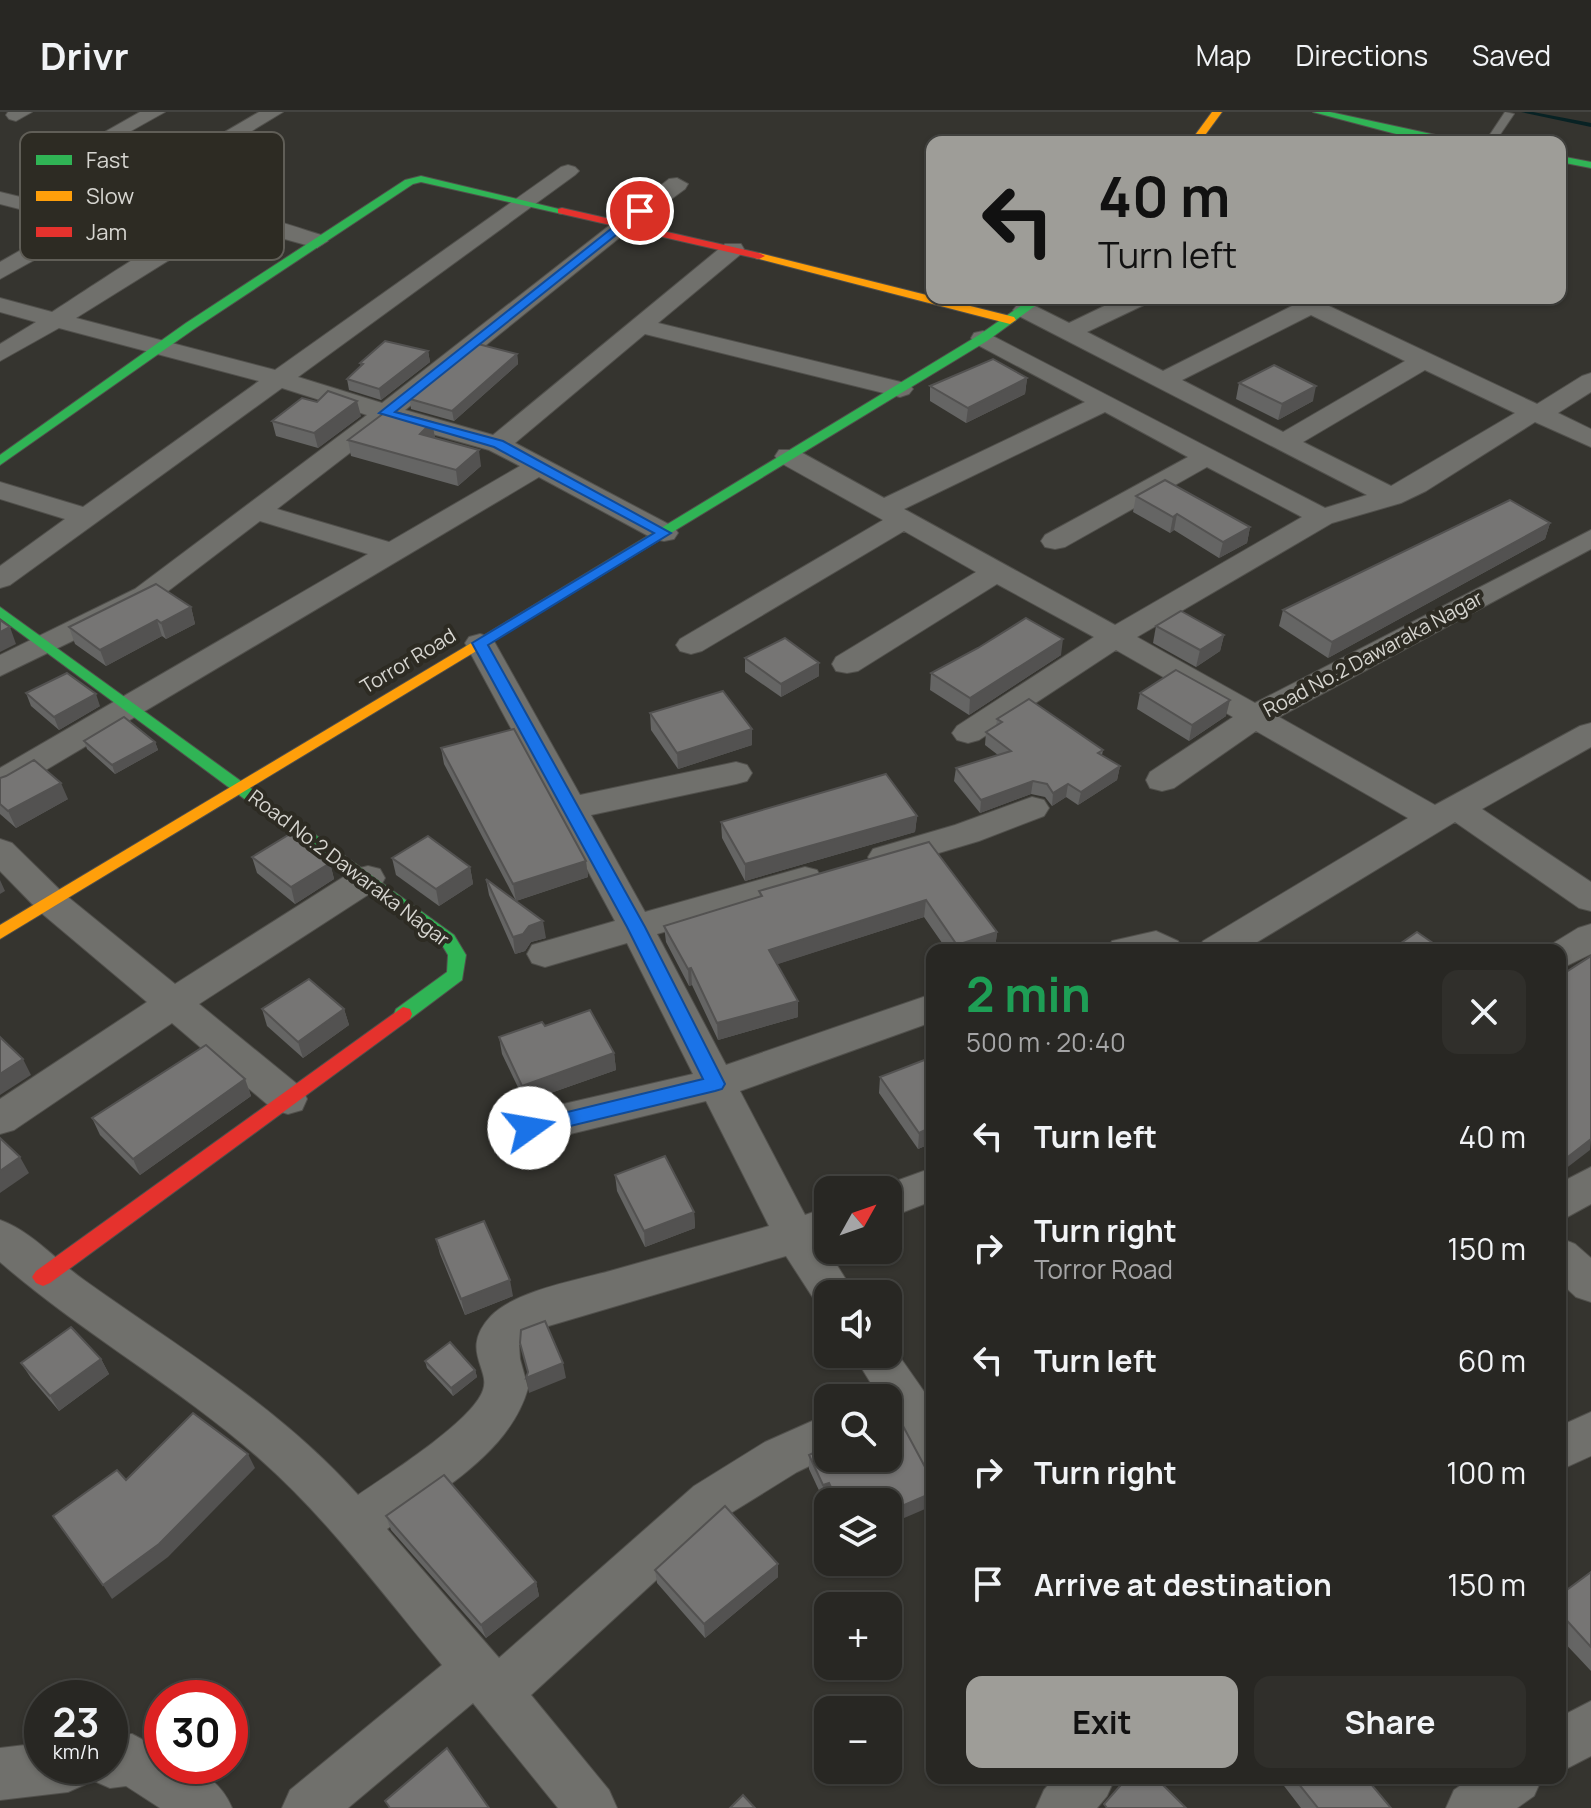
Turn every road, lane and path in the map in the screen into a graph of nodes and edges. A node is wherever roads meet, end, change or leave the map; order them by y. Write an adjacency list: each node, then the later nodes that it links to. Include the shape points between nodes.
1 (155, 112): 7 (street)
2 (1217, 112): 9 (street)
3 (1318, 112): 10 (street)
4 (1509, 114): 11 (lane)
5 (236, 115): 6 (street)
6 (267, 116): 8 (street)
7 (117, 132)
8 (240, 132)
9 (1199, 136)
10 (1425, 136)
11 (1494, 136)
12 (1566, 160): 13 (street)
13 (1591, 165)
14 (568, 171): 16 (street)
15 (677, 184): 17 (street)
16 (523, 202): 17 (street); 19 (street, via 415,180); 38 (street)
17 (621, 225): 20 (street); 43 (street)
18 (284, 233): 19 (street)
19 (317, 241): 35 (street)
20 (733, 249): 24 (street); 32 (street)
21 (21, 260): 23 (street)
22 (152, 260): 31 (street)
23 (0, 272)
24 (926, 289)
25 (1001, 304): 30 (street)
26 (1127, 304): 33 (street)
27 (1298, 304): 39 (street)
28 (1306, 304): 37 (street)
29 (0, 305): 31 (street)
30 (1025, 309): 33 (street); 34 (street, Torror Road)
31 (55, 319): 35 (street); 36 (street)
32 (640, 326): 41 (street); 47 (street)
33 (1069, 332): 39 (street)
34 (983, 338): 41 (street, Torror Road); 42 (street)
35 (158, 348): 38 (street); 50 (street)
36 (0, 354)
37 (1424, 360): 44 (street); 46 (street)
38 (277, 378): 43 (street); 56 (street)
39 (1163, 380): 46 (street)
40 (1591, 381): 44 (street)
41 (900, 389): 48 (street, Torror Road)
42 (1106, 402): 49 (street); 55 (street)
43 (386, 413): 47 (street); 54 (street)
44 (1536, 413): 45 (street); 53 (street)
45 (1591, 439)
46 (1284, 442): 53 (street)
47 (498, 444): 51 (street)
48 (788, 456): 55 (street); 58 (street, Torror Road)
49 (1208, 456): 57 (street); 60 (street)
50 (0, 461)
51 (539, 466): 58 (street); 61 (street)
52 (0, 490): 56 (street)
53 (1391, 497): 57 (street)
54 (256, 511): 61 (street); 67 (street, via 145,595)
55 (894, 514): 62 (street); 68 (street)
56 (87, 517): 63 (street)
57 (1322, 517): 65 (street)
58 (664, 533): 66 (street, Torror Road)
59 (1591, 538): 72 (street, Road No.2 Dawaraka Nagar)
60 (1055, 541)
61 (392, 552): 71 (street)
62 (998, 571): 65 (street); 69 (street)
63 (0, 579)
64 (0, 611): 67 (street, Road No.2 Dawaraka Nagar)
65 (1115, 637): 72 (street); 73 (street)
66 (480, 643): 78 (street, Torror Road); 79 (street)
67 (46, 645): 70 (street); 71 (street, Road No.2 Dawaraka Nagar)
68 (691, 645)
69 (847, 664)
70 (0, 667)
71 (131, 708): 77 (street); 78 (street, Road No.2 Dawaraka Nagar)
72 (1256, 716): 76 (street, Road No.2 Dawaraka Nagar); 81 (street)
73 (968, 733)
74 (1591, 733): 81 (street)
75 (736, 773): 79 (street)
76 (1162, 780)
77 (0, 782)
78 (241, 788): 83 (street, Road No.2 Dawaraka Nagar); 85 (street, Torror Road)
79 (569, 808): 86 (street)
80 (1032, 808): 86 (street, via 967,833)
81 (1445, 813): 84 (street); 89 (street)
82 (0, 851): 85 (street)
83 (368, 878): 92 (street); 95 (street, Road No.2 Dawaraka Nagar, via 454,946 460,959 456,975)
84 (1591, 899)
85 (51, 902): 87 (street, Torror Road); 92 (street)
86 (636, 927): 91 (street); 94 (street)
87 (0, 933)
88 (1591, 937): 90 (street)
89 (1226, 944)
90 (1566, 952)
91 (545, 954)
92 (173, 1003): 95 (street); 96 (street)
93 (926, 1010): 94 (street)
94 (715, 1084): 97 (street); 102 (street)
95 (288, 1099): 105 (street, Road No.2 Dawaraka Nagar)
96 (0, 1119)
97 (529, 1128)
98 (1591, 1183): 101 (street)
99 (926, 1186): 100 (street)
100 (902, 1196)
101 (1566, 1200)
102 (811, 1230): 106 (street); 114 (street, via 565,1302 511,1324 497,1356 506,1387 483,1425)
103 (0, 1237): 105 (street)
104 (1566, 1261): 107 (street)
105 (43, 1277): 114 (street, via 181,1370 277,1444)
106 (829, 1280)
107 (1591, 1284)
108 (885, 1368): 109 (street)
109 (909, 1400): 111 (street)
110 (1591, 1433): 113 (street)
111 (926, 1435)
112 (814, 1442): 115 (street, via 710,1501)
113 (1566, 1446)
114 (354, 1526): 115 (street)
115 (488, 1680): 124 (street); 125 (street)
116 (1591, 1726): 117 (street)
117 (1566, 1743)
118 (128, 1760): 123 (street)
119 (24, 1771): 120 (street)
120 (0, 1774)
121 (1084, 1784): 126 (street)
122 (1507, 1784): 127 (street)
123 (206, 1808)
124 (308, 1808)
125 (591, 1808)
126 (1062, 1808)
127 (1472, 1808)

